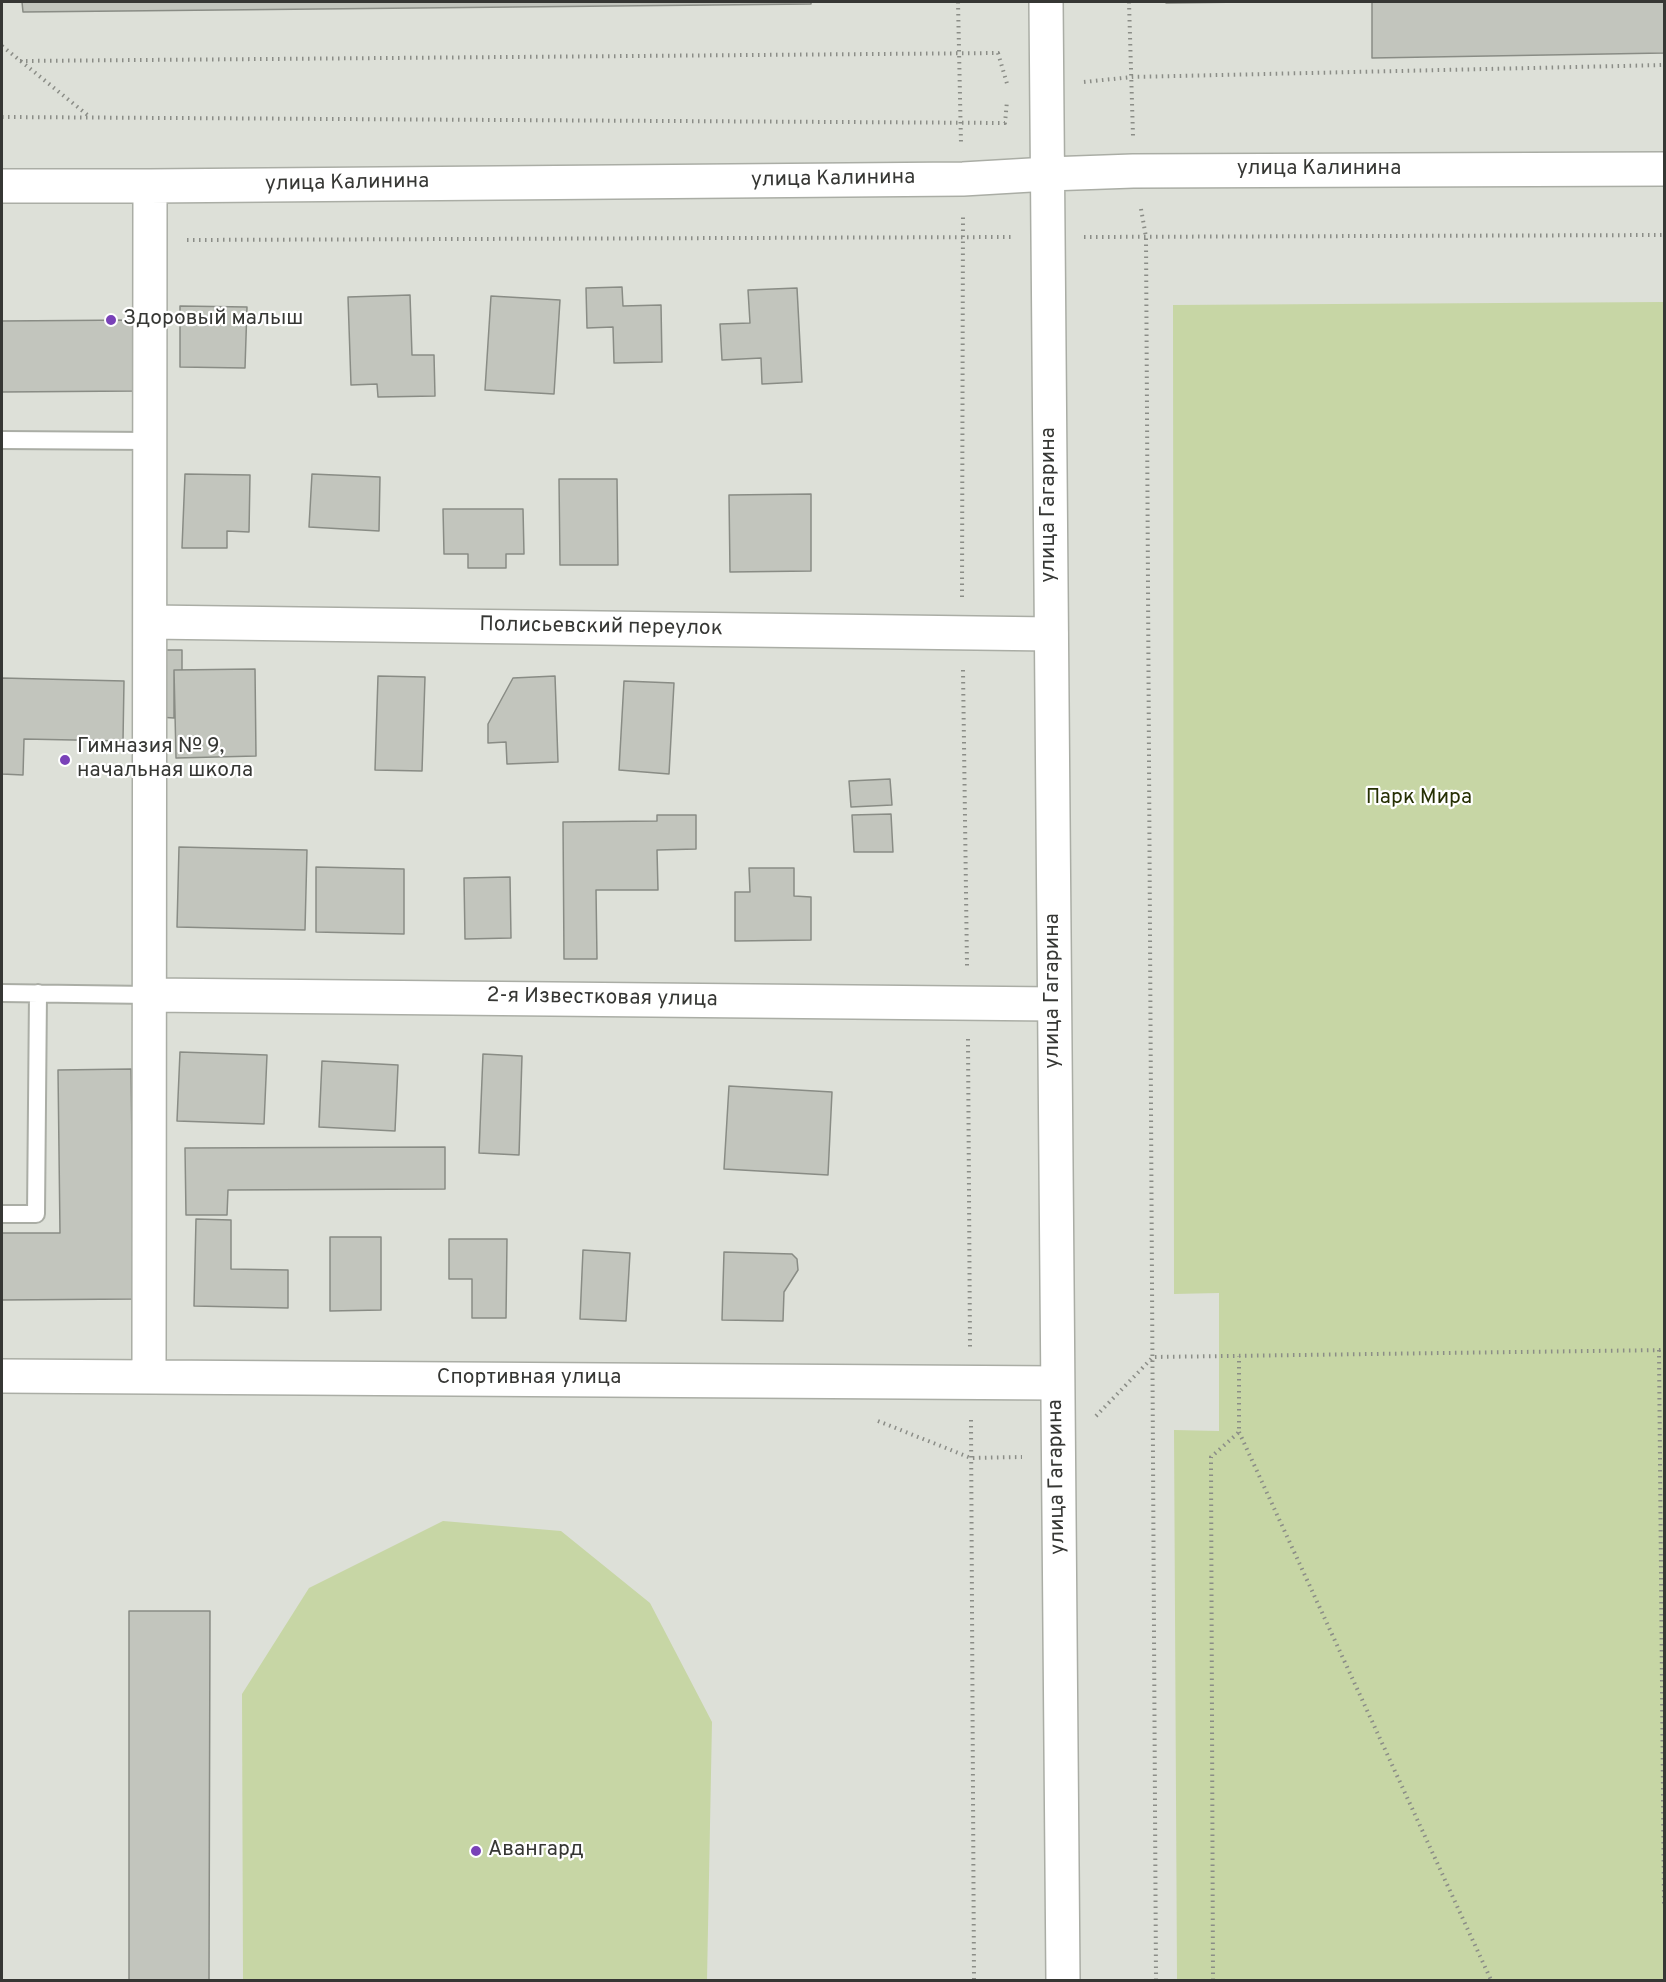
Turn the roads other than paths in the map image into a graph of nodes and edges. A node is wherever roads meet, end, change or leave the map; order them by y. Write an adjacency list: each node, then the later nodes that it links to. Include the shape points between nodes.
1 (1046, 2): 3 (street, улица Гагарина)
2 (1665, 169): 3 (street, улица Калинина)
3 (1048, 174): 5 (street, улица Калинина, via 963,179); 9 (street, улица Гагарина)
4 (2, 186): 5 (street, улица Калинина)
5 (150, 186): 7 (street)
6 (2, 440): 7 (lane)
7 (150, 441): 8 (street)
8 (150, 622): 9 (street, Полисьевский переулок); 12 (street)
9 (1051, 634): 13 (street, улица Гагарина)
10 (2, 993): 11 (lane)
11 (38, 993): 12 (lane); 14 (lane, via 36,1214)
12 (150, 994): 13 (street, 2-я Известковая улица); 16 (street)
13 (1054, 1004): 17 (street, улица Гагарина)
14 (2, 1214)
15 (2, 1376): 16 (street, Спортивная улица)
16 (149, 1377): 17 (street, Спортивная улица)
17 (1057, 1383): 18 (street, улица Гагарина)
18 (1063, 1980)

